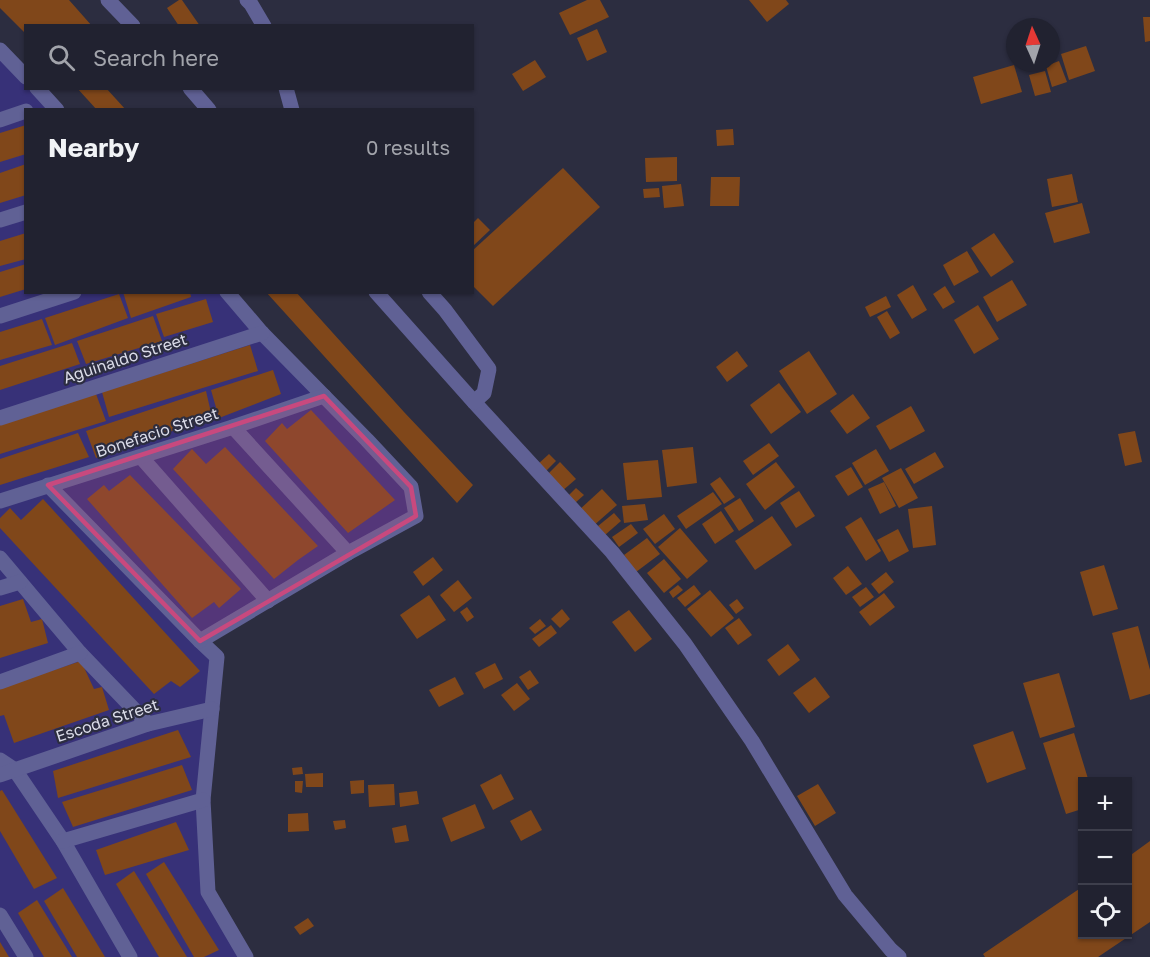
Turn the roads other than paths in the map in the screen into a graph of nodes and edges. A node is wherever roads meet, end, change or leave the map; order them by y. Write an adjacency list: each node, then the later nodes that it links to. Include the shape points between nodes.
1 (108, 0): 3 (street)
2 (247, 0): 4 (street)
3 (131, 24)
4 (263, 24)
5 (0, 50): 6 (street)
6 (24, 74)
7 (39, 90): 10 (street)
8 (192, 90): 11 (street)
9 (287, 90): 12 (street)
10 (54, 106)
11 (207, 108)
12 (291, 108)
13 (24, 112): 14 (street)
14 (0, 120)
15 (24, 213): 16 (street)
16 (0, 220)
17 (68, 294): 21 (street)
18 (228, 294): 22 (street)
19 (378, 294): 24 (street)
20 (431, 294): 24 (street, via 489,369 484,393)
21 (0, 316)
22 (262, 333): 23 (street); 25 (street, Aguinaldo Street)
23 (324, 396): 26 (street, Bonefacio Street); 30 (street, via 411,488 416,516)
24 (474, 402): 49 (street, via 612,552 685,644 752,741 845,895)
25 (0, 418)
26 (233, 427): 27 (street, Bonefacio Street); 30 (street)
27 (141, 457): 28 (street, Bonefacio Street); 34 (street)
28 (48, 485): 29 (street, Bonefacio Street); 35 (street)
29 (0, 501)
30 (348, 553): 34 (street)
31 (0, 558): 32 (street)
32 (20, 582): 33 (street); 36 (street)
33 (0, 588)
34 (268, 601): 35 (street)
35 (200, 640): 38 (street, via 217,657)
36 (80, 653): 37 (street); 39 (street)
37 (0, 682)
38 (212, 709): 39 (street, Escoda Street); 43 (street)
39 (148, 724): 41 (street, Escoda Street)
40 (0, 760): 41 (street)
41 (15, 770): 42 (street, Escoda Street); 44 (street)
42 (0, 775)
43 (203, 800): 44 (street); 48 (street, via 208,892)
44 (63, 842): 47 (street)
45 (0, 915): 46 (street)
46 (26, 957)
47 (130, 957)
48 (246, 957)
49 (899, 957)

